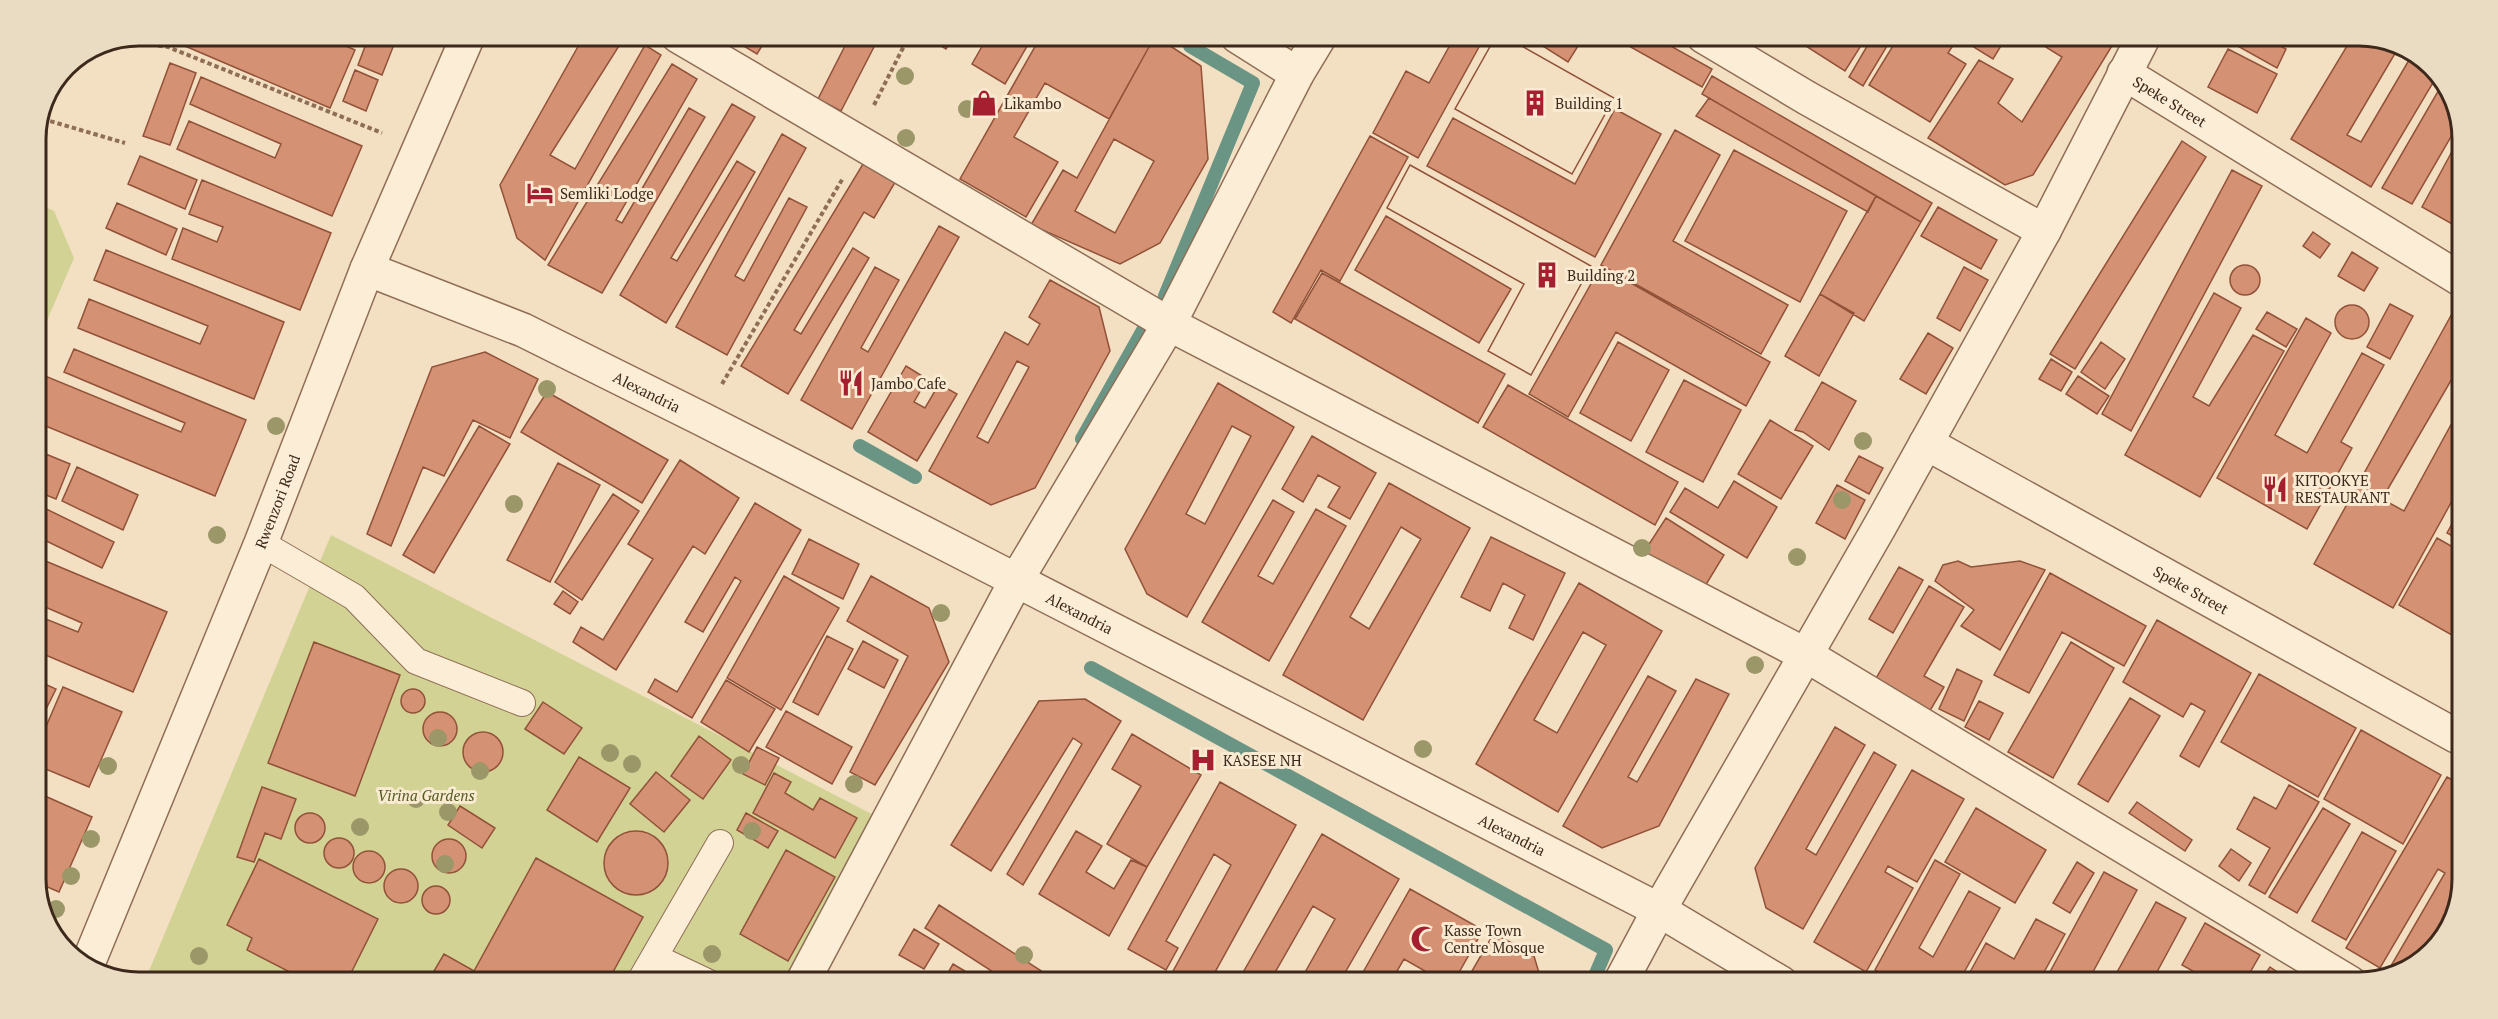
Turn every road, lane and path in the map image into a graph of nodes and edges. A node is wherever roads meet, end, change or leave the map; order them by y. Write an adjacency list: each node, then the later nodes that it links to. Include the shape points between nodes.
1 (168, 47): 14 (path)
2 (463, 47): 14 (street, Rwenzori Road)
3 (697, 47): 13 (street)
4 (904, 47): 13 (path)
5 (1254, 47): 10 (street)
6 (1313, 47): 10 (street)
7 (1721, 47): 15 (street)
8 (2138, 47): 9 (street)
9 (2124, 73): 15 (street); 17 (street, Speke Street)
10 (1297, 74): 18 (street)
11 (48, 121): 12 (path)
12 (125, 143)
13 (859, 143): 18 (street); 19 (path)
14 (421, 148): 16 (street, Rwenzori Road)
15 (2044, 231): 20 (street)
16 (367, 269): 19 (street, Alexandria, via 523,330); 21 (street, Rwenzori Road)
17 (2451, 274)
18 (1169, 324): 22 (street); 23 (street)
19 (702, 418): 22 (street, Alexandria)
20 (1926, 443): 23 (street); 25 (street, Speke Street)
21 (261, 543): 24 (lane, via 354,597 416,661); 29 (street, Rwenzori Road)
22 (1017, 579): 27 (street, Alexandria); 32 (street)
23 (1806, 655): 27 (street); 35 (street)
24 (522, 703)
25 (2452, 734)
26 (720, 843): 28 (lane)
27 (1659, 910): 33 (street); 34 (street, Alexandria)
28 (654, 957): 30 (lane); 31 (lane)
29 (90, 958)
30 (645, 972)
31 (686, 972)
32 (808, 972)
33 (1626, 972)
34 (1763, 972)
35 (2332, 972)

